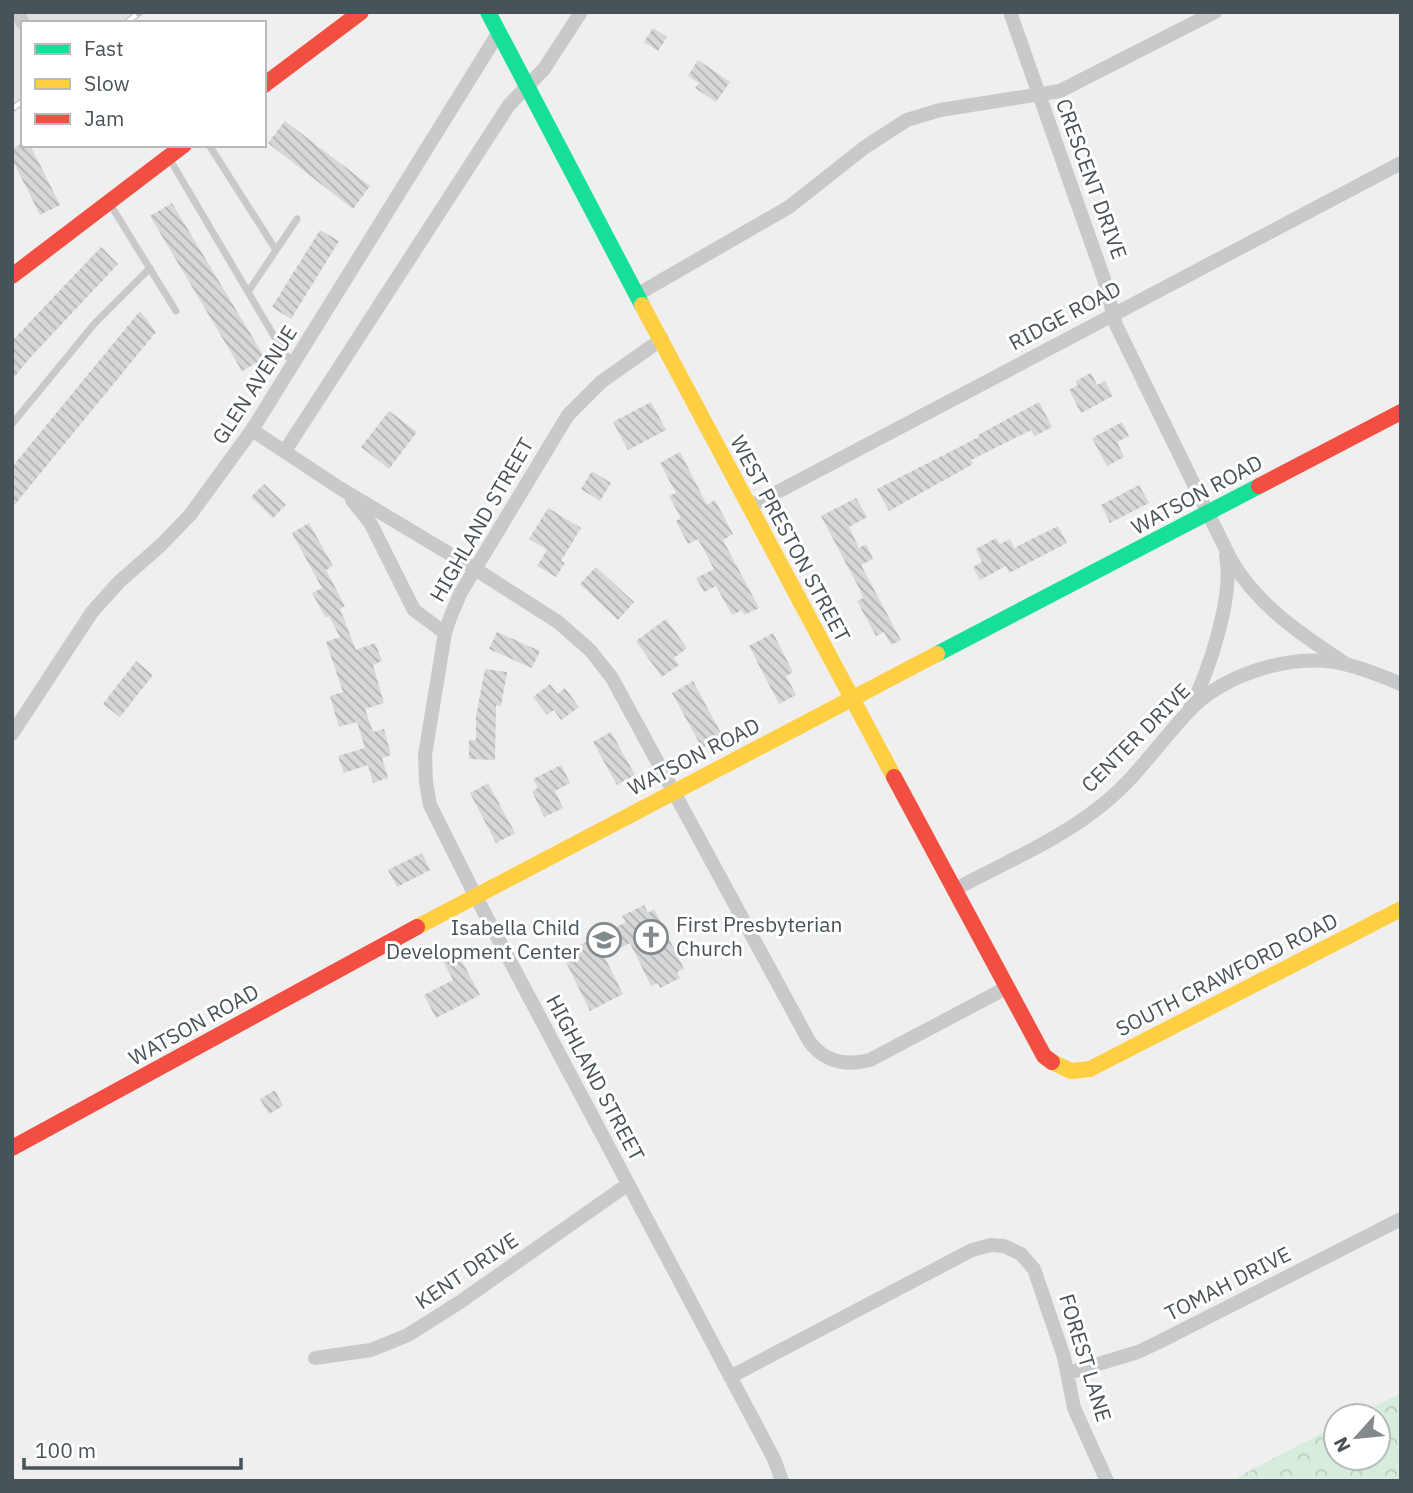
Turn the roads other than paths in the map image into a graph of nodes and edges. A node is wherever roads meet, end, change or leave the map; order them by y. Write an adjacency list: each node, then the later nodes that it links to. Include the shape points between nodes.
1 (361, 12): 7 (street)
2 (488, 12): 6 (street, WEST PRESTON STREET)
3 (581, 12): 8 (street, via 544,69)
4 (1010, 12): 9 (street, CRESCENT DRIVE)
5 (1215, 12): 9 (street, via 1067,88)
6 (499, 32): 8 (street, WEST PRESTON STREET); 24 (street, GLEN AVENUE)
7 (266, 83)
8 (527, 85): 20 (street, WEST PRESTON STREET); 28 (street, via 509,105)
9 (1039, 96): 20 (street, via 940,110 907,120 789,207); 22 (street, CRESCENT DRIVE)
10 (181, 147): 12 (street)
11 (210, 147): 16 (lane)
12 (168, 157): 14 (street); 19 (lane)
13 (1401, 163): 22 (street, RIDGE ROAD)
14 (109, 202): 17 (lane); 18 (street)
15 (297, 219): 16 (lane)
16 (276, 250): 19 (lane)
17 (150, 268): 21 (lane); 26 (lane, via 95,323)
18 (12, 276)
19 (248, 292): 24 (lane)
20 (638, 294): 23 (street, WEST PRESTON STREET)
21 (176, 311)
22 (1113, 315): 30 (street, RIDGE ROAD); 31 (street, CRESCENT DRIVE)
23 (662, 339): 30 (street, WEST PRESTON STREET); 33 (street, HIGHLAND STREET, via 575,406)
24 (295, 363): 27 (street, GLEN AVENUE)
25 (1401, 412): 31 (street, WATSON ROAD)
26 (12, 424)
27 (252, 430): 28 (street); 39 (street, GLEN AVENUE, via 190,515 92,612)
28 (285, 451): 29 (street)
29 (338, 487): 33 (street); 34 (street, via 366,517 414,610)
30 (749, 506): 37 (street, WEST PRESTON STREET)
31 (1208, 513): 32 (street, CRESCENT DRIVE); 37 (street, WATSON ROAD)
32 (1224, 548): 35 (street, CRESCENT DRIVE, via 1267,606); 38 (street, CRESCENT DRIVE, via 1227,582 1222,614)
33 (475, 569): 34 (street, HIGHLAND STREET); 40 (street, via 558,622 590,650 612,678)
34 (445, 633): 42 (street, HIGHLAND STREET, via 425,755 426,782 430,805)
35 (1346, 664): 36 (street, CENTER DRIVE); 38 (street, CENTER DRIVE, via 1310,662 1267,668 1227,684)
36 (1401, 684)
37 (852, 699): 40 (street, WATSON ROAD); 41 (street, WEST PRESTON STREET)
38 (1188, 712): 41 (street, CENTER DRIVE, via 1150,759 1099,807)
39 (12, 734)
40 (674, 791): 42 (street, WATSON ROAD); 44 (street, via 809,1041 829,1059 846,1063 870,1060)
41 (954, 890): 44 (street, WEST PRESTON STREET)
42 (475, 895): 46 (street, WATSON ROAD); 47 (street, HIGHLAND STREET)
43 (1401, 909): 45 (street, SOUTH CRAWFORD ROAD, via 1097,1066)
44 (1006, 988): 45 (street, WEST PRESTON STREET, via 1044,1056)
45 (1070, 1072)
46 (12, 1148)
47 (627, 1185): 49 (street, KENT DRIVE, via 408,1335 371,1350); 51 (street, HIGHLAND STREET)
48 (1401, 1219): 50 (street, TOMAH DRIVE, via 1138,1352)
49 (315, 1358)
50 (1068, 1373): 51 (street, FOREST LANE, via 1037,1273 1026,1258 998,1244 972,1250); 53 (street, FOREST LANE, via 1074,1408)
51 (730, 1377): 52 (street, HIGHLAND STREET)
52 (782, 1481)
53 (1107, 1481)

